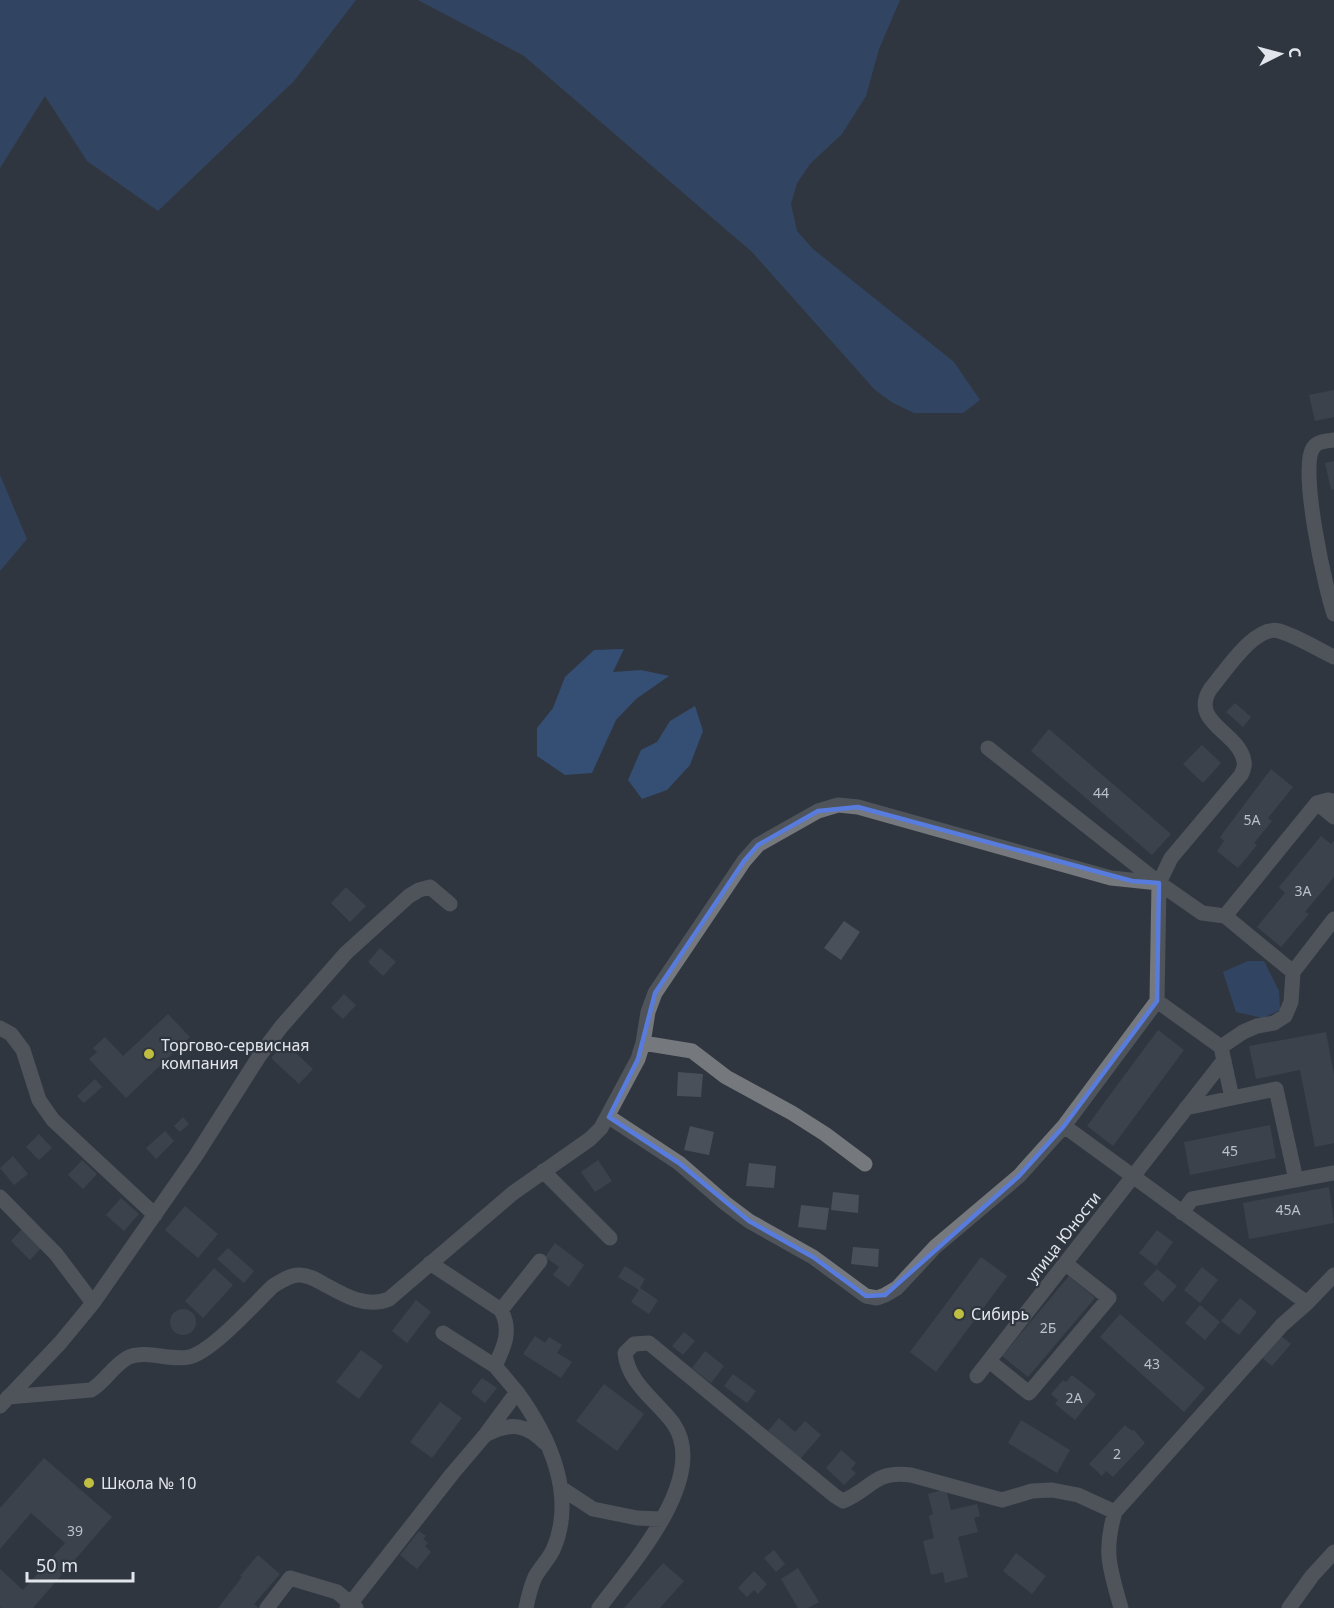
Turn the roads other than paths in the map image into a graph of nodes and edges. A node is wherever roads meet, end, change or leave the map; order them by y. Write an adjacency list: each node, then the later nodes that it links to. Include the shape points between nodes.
1 (1334, 440): 2 (street, via 1318,443 1310,454 1309,494)
2 (1330, 585): 3 (street)
3 (1334, 614)
4 (1334, 657): 9 (street, via 1278,630 1264,632 1254,638 1211,688 1204,706 1241,752 1245,763 1241,775 1171,858)
5 (988, 748): 9 (street)
6 (1334, 801): 7 (street)
7 (1317, 803): 8 (street); 11 (street)
8 (1334, 818)
9 (1159, 883): 11 (street, via 1202,913); 14 (street); 16 (street, via 1111,879 858,807 838,805 818,811 758,845 744,861 655,993)
10 (450, 904): 29 (street, via 430,887 419,890 346,952 260,1055)
11 (1225, 916): 13 (street)
12 (1334, 919): 13 (street)
13 (1293, 972): 17 (street, улица Юности, via 1291,1002 1285,1016 1243,1032)
14 (1157, 1001): 17 (street); 21 (street)
15 (0, 1028): 29 (street, via 11,1034 23,1050 39,1100 53,1120)
16 (643, 1043): 20 (street); 22 (street, via 692,1051 726,1077 825,1134)
17 (1222, 1054): 18 (street); 19 (street, улица Юности)
18 (1232, 1098): 19 (street); 26 (street, via 1276,1089)
19 (1186, 1108): 25 (street, улица Юности)
20 (609, 1117): 21 (street, via 679,1163 749,1221 813,1257 866,1296 877,1298 897,1288 935,1247 1019,1176); 23 (street, via 590,1139)
21 (1064, 1126): 25 (street)
22 (865, 1164)
23 (543, 1171): 30 (street); 32 (street)
24 (1334, 1173): 26 (street)
25 (1132, 1177): 28 (street); 33 (street, улица Юности)
26 (1296, 1180): 28 (street, via 1191,1199)
27 (0, 1197): 35 (street, via 56,1254)
28 (1182, 1213): 36 (street)
29 (155, 1215): 35 (street)
30 (610, 1238)
31 (540, 1261): 37 (street)
32 (430, 1263): 37 (street); 43 (street, via 389,1299 380,1302 342,1294 309,1276 286,1278 207,1349 190,1357 130,1357 91,1390)
33 (1066, 1264): 39 (street, улица Юности); 39 (street, via 1109,1298 1029,1393)
34 (1334, 1275): 36 (street)
35 (93, 1303): 43 (street)
36 (1307, 1303): 47 (street, via 1282,1325)
37 (501, 1310): 40 (street, via 508,1330)
38 (443, 1333): 40 (street)
39 (989, 1360): 41 (street, улица Юности)
40 (495, 1366): 42 (street)
41 (977, 1376)
42 (517, 1392): 44 (street); 45 (street)
43 (4, 1402)
44 (486, 1434): 45 (street, via 514,1426 536,1434); 50 (street)
45 (548, 1445): 46 (street)
46 (561, 1488): 48 (street, via 593,1509); 52 (street, via 563,1516 559,1535 535,1578)
47 (1115, 1512): 48 (street, via 1078,1495 1052,1490 1002,1500 898,1473 878,1478 843,1501 649,1343 634,1344 625,1353 626,1365 674,1425 681,1440 683,1468 678,1489); 54 (street, via 1107,1552)
48 (662, 1519): 53 (street)
49 (1334, 1552): 55 (street)
50 (351, 1606): 51 (street, via 337,1592 290,1578)
51 (267, 1608)
52 (526, 1608)
53 (599, 1608)
54 (1121, 1608)
55 (1289, 1608)

